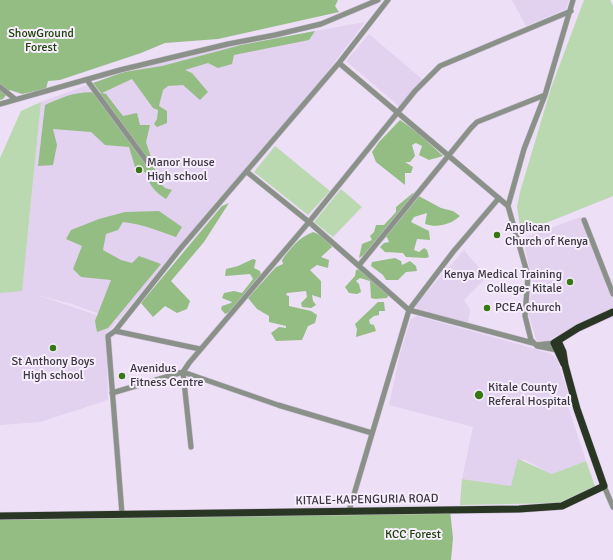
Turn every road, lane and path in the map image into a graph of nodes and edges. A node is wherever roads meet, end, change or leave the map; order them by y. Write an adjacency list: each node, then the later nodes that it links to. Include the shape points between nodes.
1 (378, 0): 6 (street, via 321,24 228,44)
2 (388, 0): 5 (street)
3 (573, 0): 4 (street)
4 (571, 11): 8 (street); 11 (street, via 440,66)
5 (339, 63): 11 (street); 14 (street)
6 (86, 80): 9 (street); 13 (street)
7 (0, 87): 9 (street)
8 (545, 95): 12 (street, via 478,122); 16 (street, via 524,149)
9 (15, 99): 10 (street)
10 (0, 104)
11 (397, 113): 12 (street); 18 (street)
12 (448, 156): 15 (street); 19 (street)
13 (148, 163)
14 (247, 172): 18 (street); 23 (street, via 180,249)
15 (500, 198): 16 (street); 21 (street, via 452,252)
16 (508, 206): 24 (street, via 528,276 525,316)
17 (584, 220): 20 (street)
18 (309, 222): 19 (street); 26 (street)
19 (360, 264): 21 (street)
20 (613, 294)
21 (409, 310): 24 (street); 29 (street)
22 (613, 312): 25 (highway, via 571,334)
23 (115, 331): 26 (street); 28 (street, via 107,339)
24 (534, 344): 25 (street)
25 (558, 345): 31 (highway)
26 (200, 349): 27 (street)
27 (183, 372): 28 (street); 29 (street, via 278,405); 30 (street)
28 (112, 393): 35 (street)
29 (372, 433): 34 (street)
30 (191, 447)
31 (604, 486): 32 (street); 34 (highway, KITALE-KAPENGURIA ROAD, via 569,503 553,507)
32 (611, 498): 33 (street)
33 (613, 507)
34 (349, 511): 35 (highway, KITALE-KAPENGURIA ROAD)
35 (122, 514): 36 (highway, KITALE-KAPENGURIA ROAD)
36 (0, 516)

